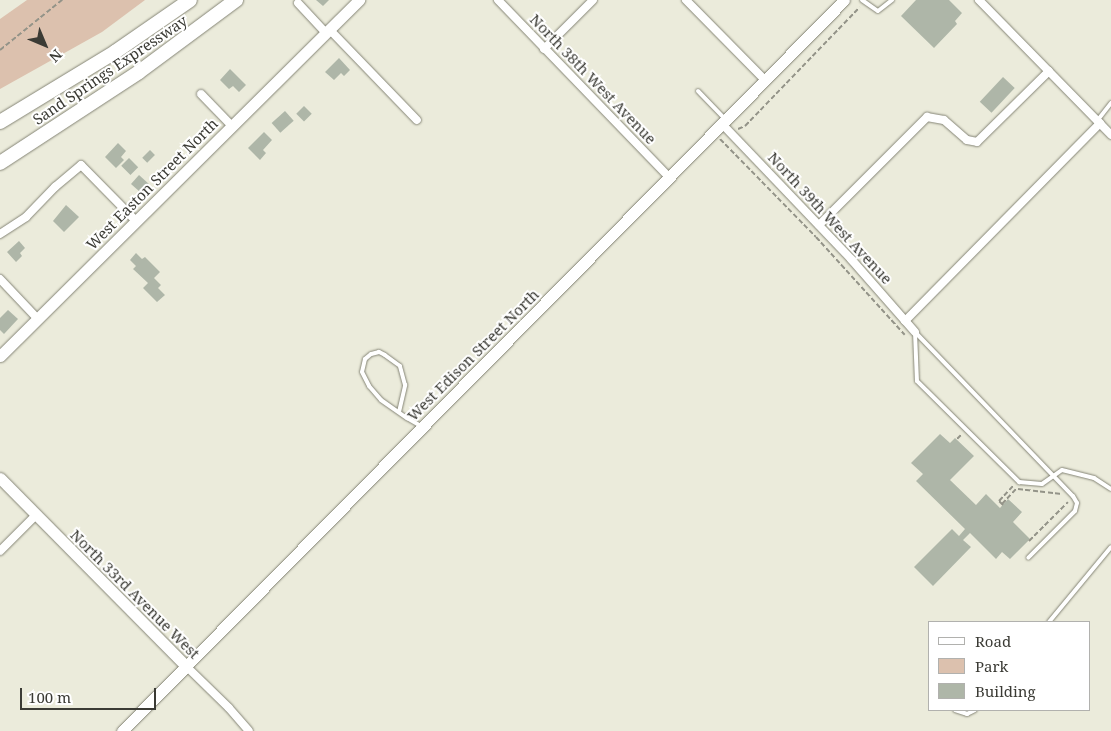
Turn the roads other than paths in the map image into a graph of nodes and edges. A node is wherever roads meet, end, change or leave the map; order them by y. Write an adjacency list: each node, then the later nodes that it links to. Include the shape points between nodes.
1 (190, 0): 20 (highway, Sand Springs Expressway, via 100,61)
2 (236, 0): 25 (highway, Sand Springs Expressway, via 139,72)
3 (359, 0): 12 (street, West Easton Street North)
4 (498, 0): 13 (street, North 38th West Avenue)
5 (593, 0): 13 (street)
6 (686, 0): 15 (street)
7 (844, 0): 15 (street, West Edison Street North)
8 (892, 0): 10 (lane, via 878,12)
9 (978, 0): 14 (street)
10 (863, 1)
11 (298, 3): 12 (street)
12 (328, 31): 19 (street); 23 (street, West Easton Street North)
13 (544, 49): 26 (street, North 38th West Avenue)
14 (1049, 71): 21 (street); 28 (street, via 977,142 966,140 944,120 927,117)
15 (765, 80): 22 (street, West Edison Street North)
16 (698, 91): 22 (lane)
17 (201, 94): 23 (street)
18 (1111, 103): 21 (lane)
19 (417, 120)
20 (0, 122)
21 (1098, 122): 24 (street); 32 (street)
22 (720, 125): 26 (street, West Edison Street North); 28 (street, North 39th West Avenue)
23 (232, 126): 27 (street, West Easton Street North)
24 (1111, 135)
25 (0, 163)
26 (669, 177): 36 (street, West Edison Street North)
27 (136, 221): 29 (street, via 81,165 26,217); 31 (street, West Easton Street North)
28 (819, 225): 32 (street, North 39th West Avenue)
29 (0, 234)
30 (0, 279): 31 (street)
31 (38, 319): 34 (street, West Easton Street North)
32 (905, 321): 33 (street, North 39th West Avenue)
33 (912, 335): 37 (lane, North 39th West Avenue); 37 (lane, via 916,374 921,386 1020,482 1042,484)
34 (0, 356)
35 (399, 412): 35 (lane, via 382,400 365,379 362,367 371,354 379,352 400,366 405,385); 36 (lane)
36 (423, 427): 45 (street, West Edison Street North)
37 (1052, 476): 39 (lane, via 1062,470 1073,471 1094,478); 43 (lane, North 39th West Avenue, via 1073,496 1077,508)
38 (0, 478): 40 (street, North 33rd Avenue West)
39 (1111, 489)
40 (36, 515): 42 (street); 45 (street, North 33rd Avenue West)
41 (1111, 547): 44 (lane)
42 (0, 552)
43 (1028, 558)
44 (1050, 621)
45 (186, 666): 48 (street, West Edison Street North); 49 (street, North 33rd Avenue West)
46 (958, 711): 47 (lane, via 966,714)
47 (973, 711)
48 (122, 731)
49 (249, 731)

